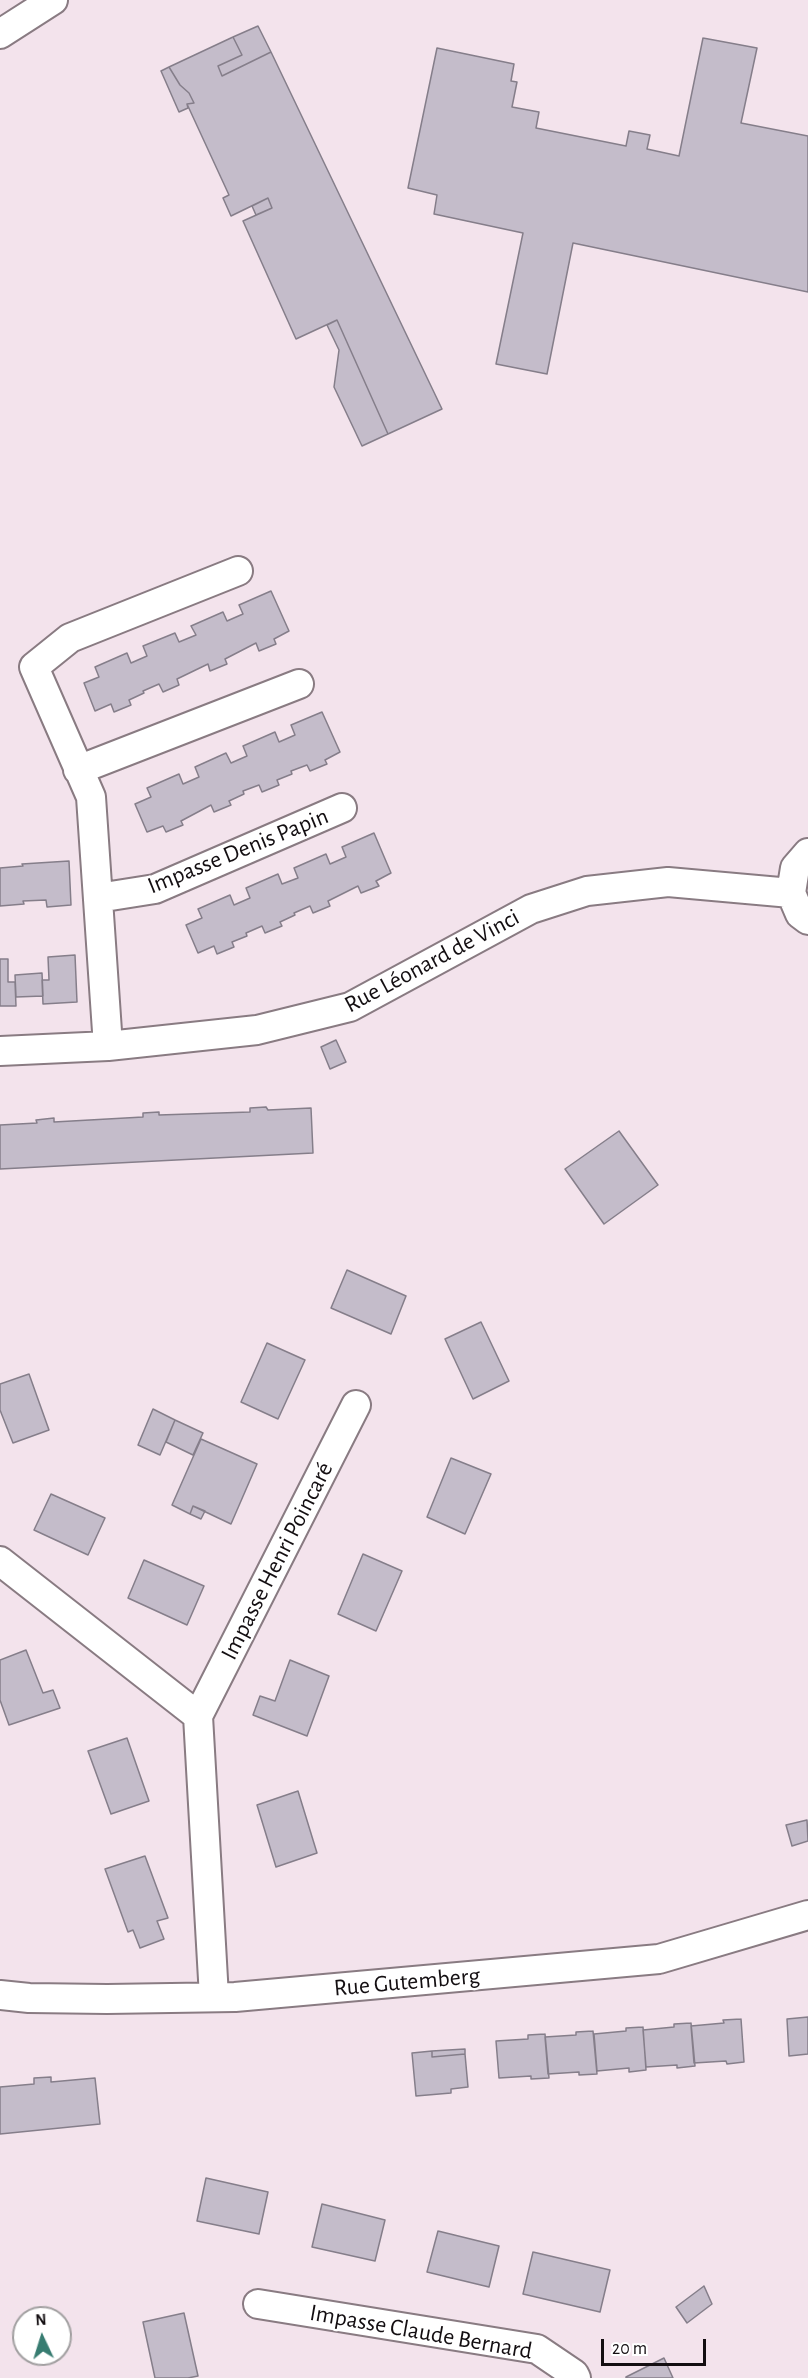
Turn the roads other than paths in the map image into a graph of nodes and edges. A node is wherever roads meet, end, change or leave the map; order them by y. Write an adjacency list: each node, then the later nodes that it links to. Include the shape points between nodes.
1 (53, 0): 2 (street)
2 (0, 34)
3 (238, 571): 5 (street, via 70,638 34,667)
4 (299, 684): 5 (street)
5 (78, 770): 9 (street, via 91,797)
6 (342, 808): 9 (street, Impasse Denis Papin, via 155,889)
7 (808, 853): 8 (street, via 795,867)
8 (791, 893): 10 (street, via 800,914); 11 (street, Rue Léonard de Vinci, via 668,882 587,891 531,909 351,1007 257,1030)
9 (98, 898): 11 (street)
10 (808, 920)
11 (108, 1046): 12 (street, Rue Léonard de Vinci)
12 (0, 1051)
13 (356, 1405): 15 (street, Impasse Henri Poincaré)
14 (0, 1561): 15 (street)
15 (198, 1716): 18 (street)
16 (808, 1915): 18 (street, Rue Gutemberg, via 659,1959)
17 (0, 1995): 18 (street, Rue Gutemberg)
18 (214, 1997)
19 (258, 2304): 20 (street, Impasse Claude Bernard, via 537,2349)
20 (576, 2378)

